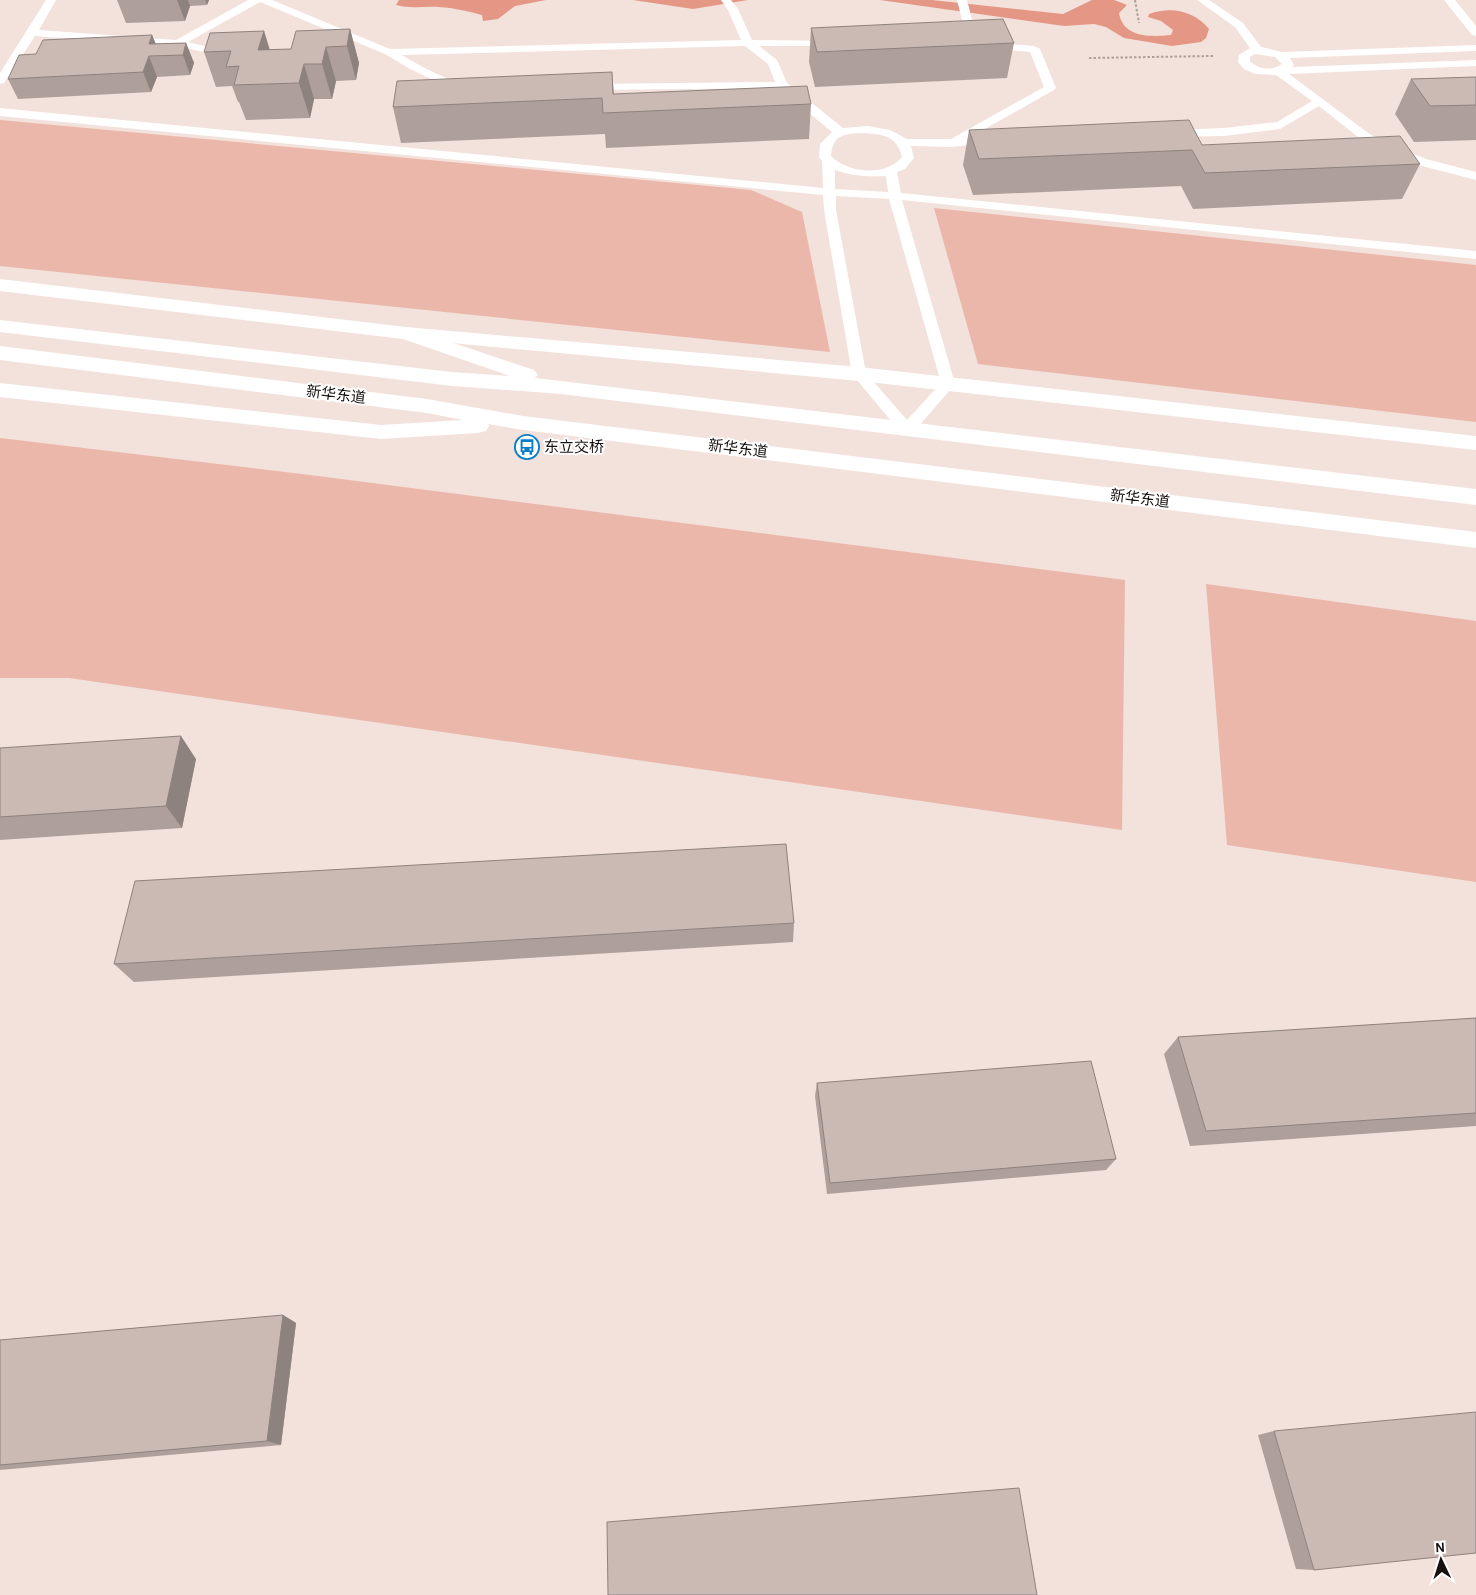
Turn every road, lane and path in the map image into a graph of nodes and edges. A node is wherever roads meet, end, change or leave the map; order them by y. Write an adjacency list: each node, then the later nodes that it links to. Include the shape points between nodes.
1 (51, 0): 11 (lane)
2 (256, 0): 13 (lane)
3 (262, 0): 20 (lane)
4 (962, 0): 9 (lane)
5 (1135, 0): 10 (path)
6 (1202, 0): 18 (lane, via 1239,25)
7 (1449, 0): 12 (lane)
8 (730, 4): 14 (lane)
9 (968, 20): 16 (lane)
10 (1139, 23)
11 (32, 33): 13 (lane); 27 (lane)
12 (1476, 33)
13 (178, 43): 21 (lane)
14 (748, 43): 15 (lane); 20 (lane); 28 (lane, via 773,62)
15 (846, 43)
16 (968, 43): 37 (lane, via 1034,49 1050,88)
17 (1476, 48): 22 (lane)
18 (1258, 51): 22 (lane); 24 (lane)
19 (359, 52): 20 (lane)
20 (389, 52): 29 (lane, via 456,87)
21 (240, 55)
22 (1280, 55): 26 (lane, via 1288,62)
23 (1089, 58): 24 (path)
24 (1243, 58): 26 (lane, via 1246,65 1258,71)
25 (1476, 63): 26 (lane)
26 (1281, 71): 31 (lane)
27 (0, 80)
28 (782, 85): 30 (lane); 33 (lane)
29 (475, 87)
30 (580, 87)
31 (1320, 101): 34 (lane, via 1280,125); 40 (lane, via 1367,138 1422,162)
32 (0, 112): 41 (lane)
33 (841, 133): 36 (lane, via 876,130); 38 (lane, via 825,145 824,153)
34 (1156, 135)
35 (981, 142): 37 (lane)
36 (904, 143): 37 (lane); 39 (lane, via 908,150 907,158)
37 (952, 143)
38 (828, 160): 39 (lane, via 836,167 856,173); 41 (lane)
39 (891, 171): 42 (lane)
40 (1476, 176)
41 (830, 192): 42 (lane); 48 (lane, via 830,210)
42 (895, 196): 43 (lane); 49 (lane)
43 (1476, 255)
44 (0, 285): 46 (main road)
45 (0, 326): 50 (main road, 新华东道, via 452,379)
46 (406, 333): 48 (main road); 50 (main road)
47 (0, 353): 52 (main road, 新华东道, via 427,406)
48 (859, 374): 49 (main road); 53 (lane)
49 (948, 384): 53 (lane); 54 (main road)
50 (561, 387): 53 (main road, 新华东道)
51 (0, 390): 52 (main road, via 381,432)
52 (523, 423): 56 (main road, 新华东道)
53 (907, 430): 55 (main road, 新华东道)
54 (1476, 444)
55 (1476, 497)
56 (1476, 540)

